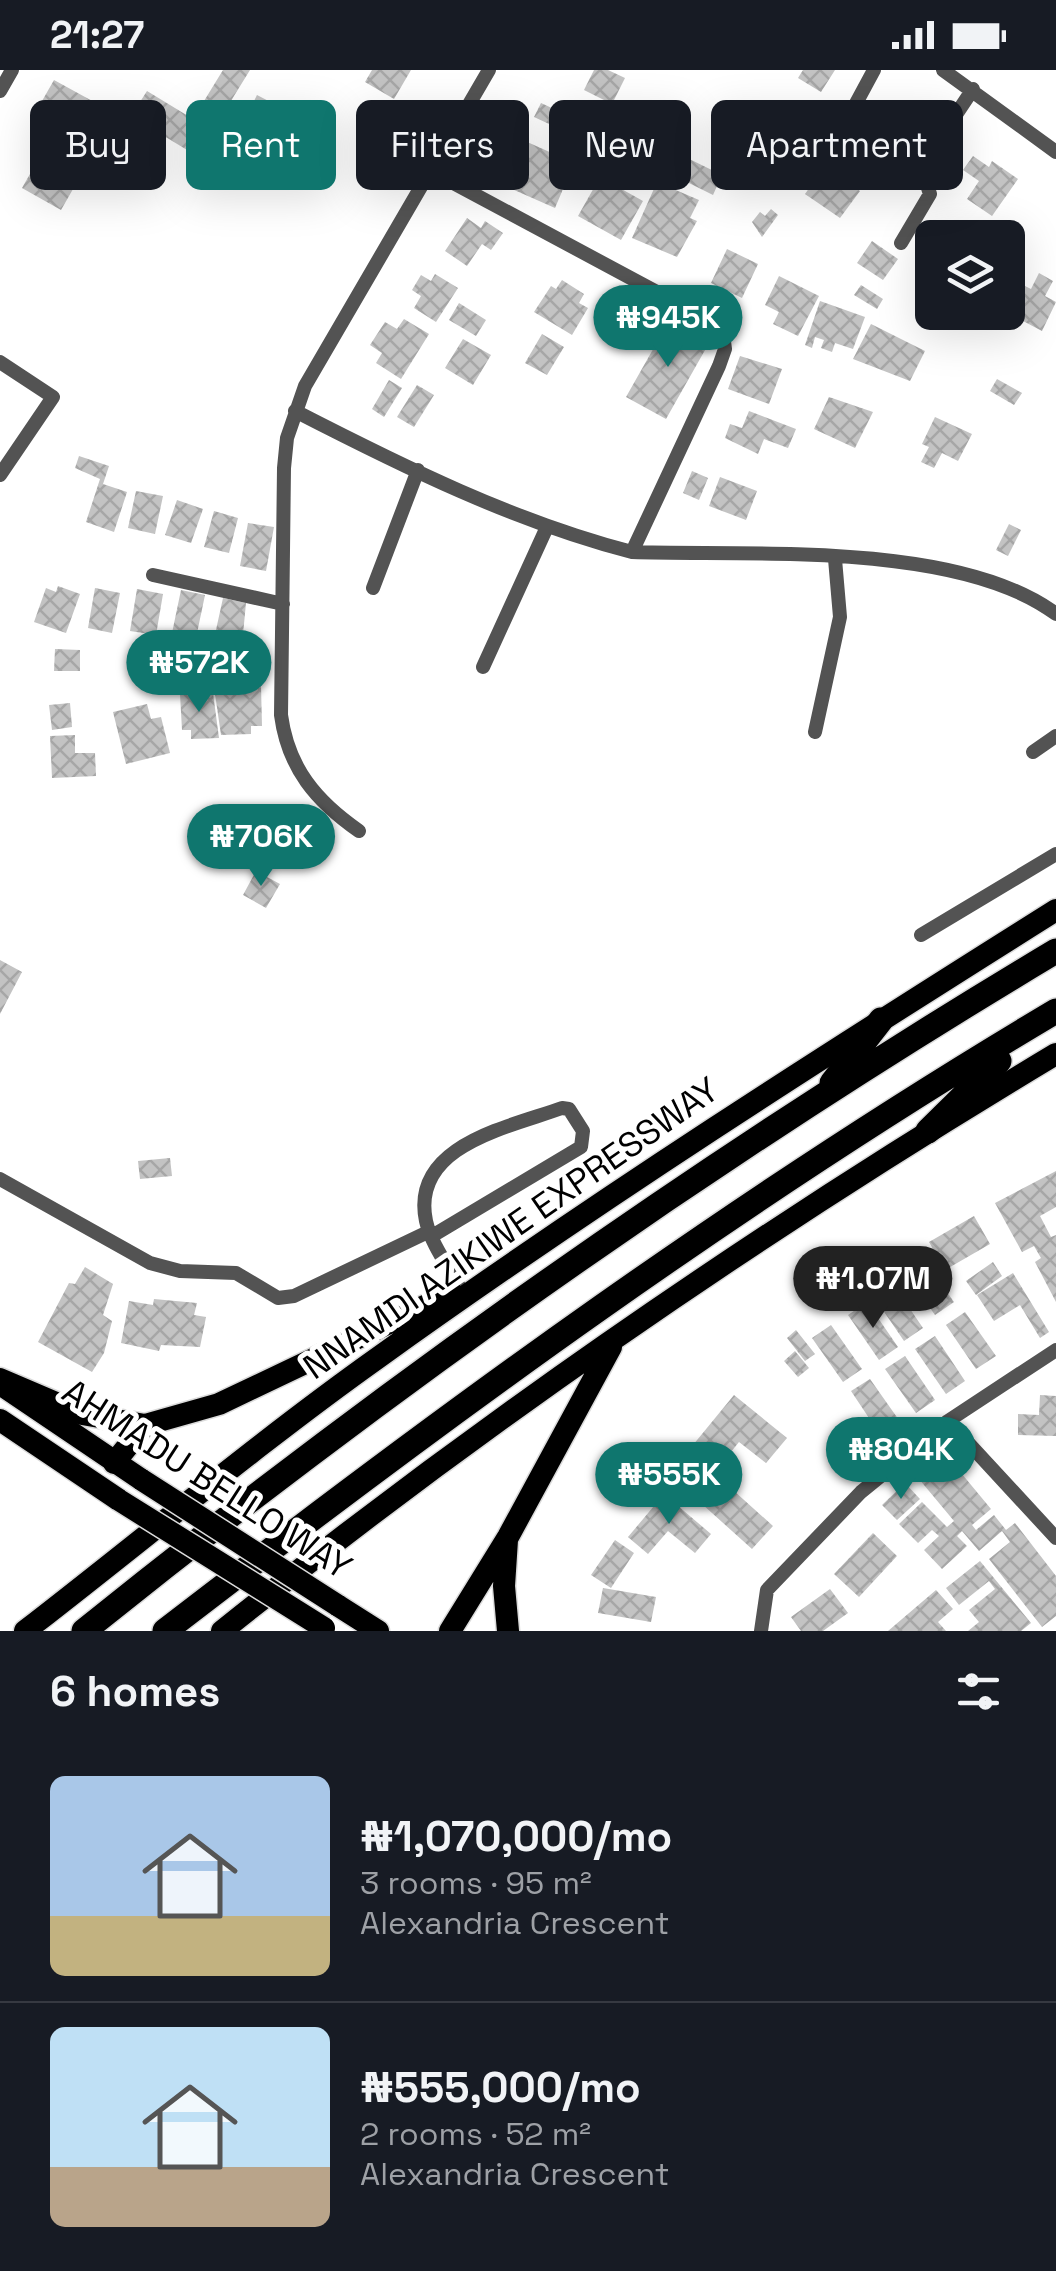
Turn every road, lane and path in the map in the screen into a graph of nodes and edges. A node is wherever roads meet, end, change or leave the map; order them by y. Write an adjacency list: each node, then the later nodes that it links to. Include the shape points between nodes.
1 (12, 70): 6 (street)
2 (489, 70): 7 (street)
3 (874, 70): 8 (street)
4 (943, 70): 5 (street)
5 (972, 88): 9 (street); 12 (street, via 921,167 930,194)
6 (0, 91)
7 (472, 100)
8 (858, 100)
9 (1054, 147)
10 (420, 190): 14 (street)
11 (466, 190): 18 (street, via 722,328 719,366)
12 (901, 243)
13 (0, 362): 16 (street, via 53,398)
14 (295, 410): 15 (street); 22 (street, via 284,468)
15 (418, 470): 17 (street); 21 (street)
16 (0, 475)
17 (546, 527): 18 (street); 24 (street)
18 (632, 552): 19 (street)
19 (835, 559): 23 (street, via 965,573 1016,590); 25 (street, via 840,616)
20 (153, 575): 22 (street)
21 (373, 588)
22 (283, 604): 28 (street, via 285,744 312,791)
23 (1056, 614)
24 (482, 668)
25 (815, 732)
26 (1056, 736): 27 (street)
27 (1032, 752)
28 (359, 831)
29 (1056, 854): 31 (street)
30 (1056, 910): 34 (main road, NNAMDI AZIKIWE EXPRESSWAY)
31 (921, 934)
32 (1056, 952): 36 (highway, NNAMDI AZIKIWE EXPRESSWAY)
33 (1045, 1018): 37 (highway); 53 (highway, via 559,1335)
34 (881, 1020): 36 (highway); 40 (main road, NNAMDI AZIKIWE EXPRESSWAY)
35 (1056, 1054): 37 (main road)
36 (820, 1098): 52 (highway, NNAMDI AZIKIWE EXPRESSWAY, via 418,1373)
37 (928, 1131): 41 (main road)
38 (0, 1179): 39 (street, via 150,1263 244,1275 278,1298)
39 (431, 1233): 39 (street, via 582,1147 583,1130 569,1109 448,1152 424,1208); 40 (street)
40 (471, 1288): 46 (main road, via 219,1404); 51 (main road, NNAMDI AZIKIWE EXPRESSWAY)
41 (614, 1341): 48 (main road); 54 (main road)
42 (1056, 1350): 45 (street)
43 (0, 1381): 46 (main road, via 82,1414); 47 (main road, AHMADU BELLO WAY)
44 (0, 1420): 50 (main road, AHMADU BELLO WAY, bridge)
45 (948, 1421): 49 (street); 58 (street, via 861,1492 768,1590)
46 (146, 1425): 47 (main road)
47 (114, 1464): 55 (main road, AHMADU BELLO WAY, bridge)
48 (508, 1537): 56 (main road); 57 (main road)
49 (1056, 1538)
50 (327, 1629)
51 (26, 1631)
52 (84, 1631)
53 (165, 1631)
54 (222, 1631)
55 (378, 1631)
56 (450, 1631)
57 (508, 1631)
58 (761, 1631)

